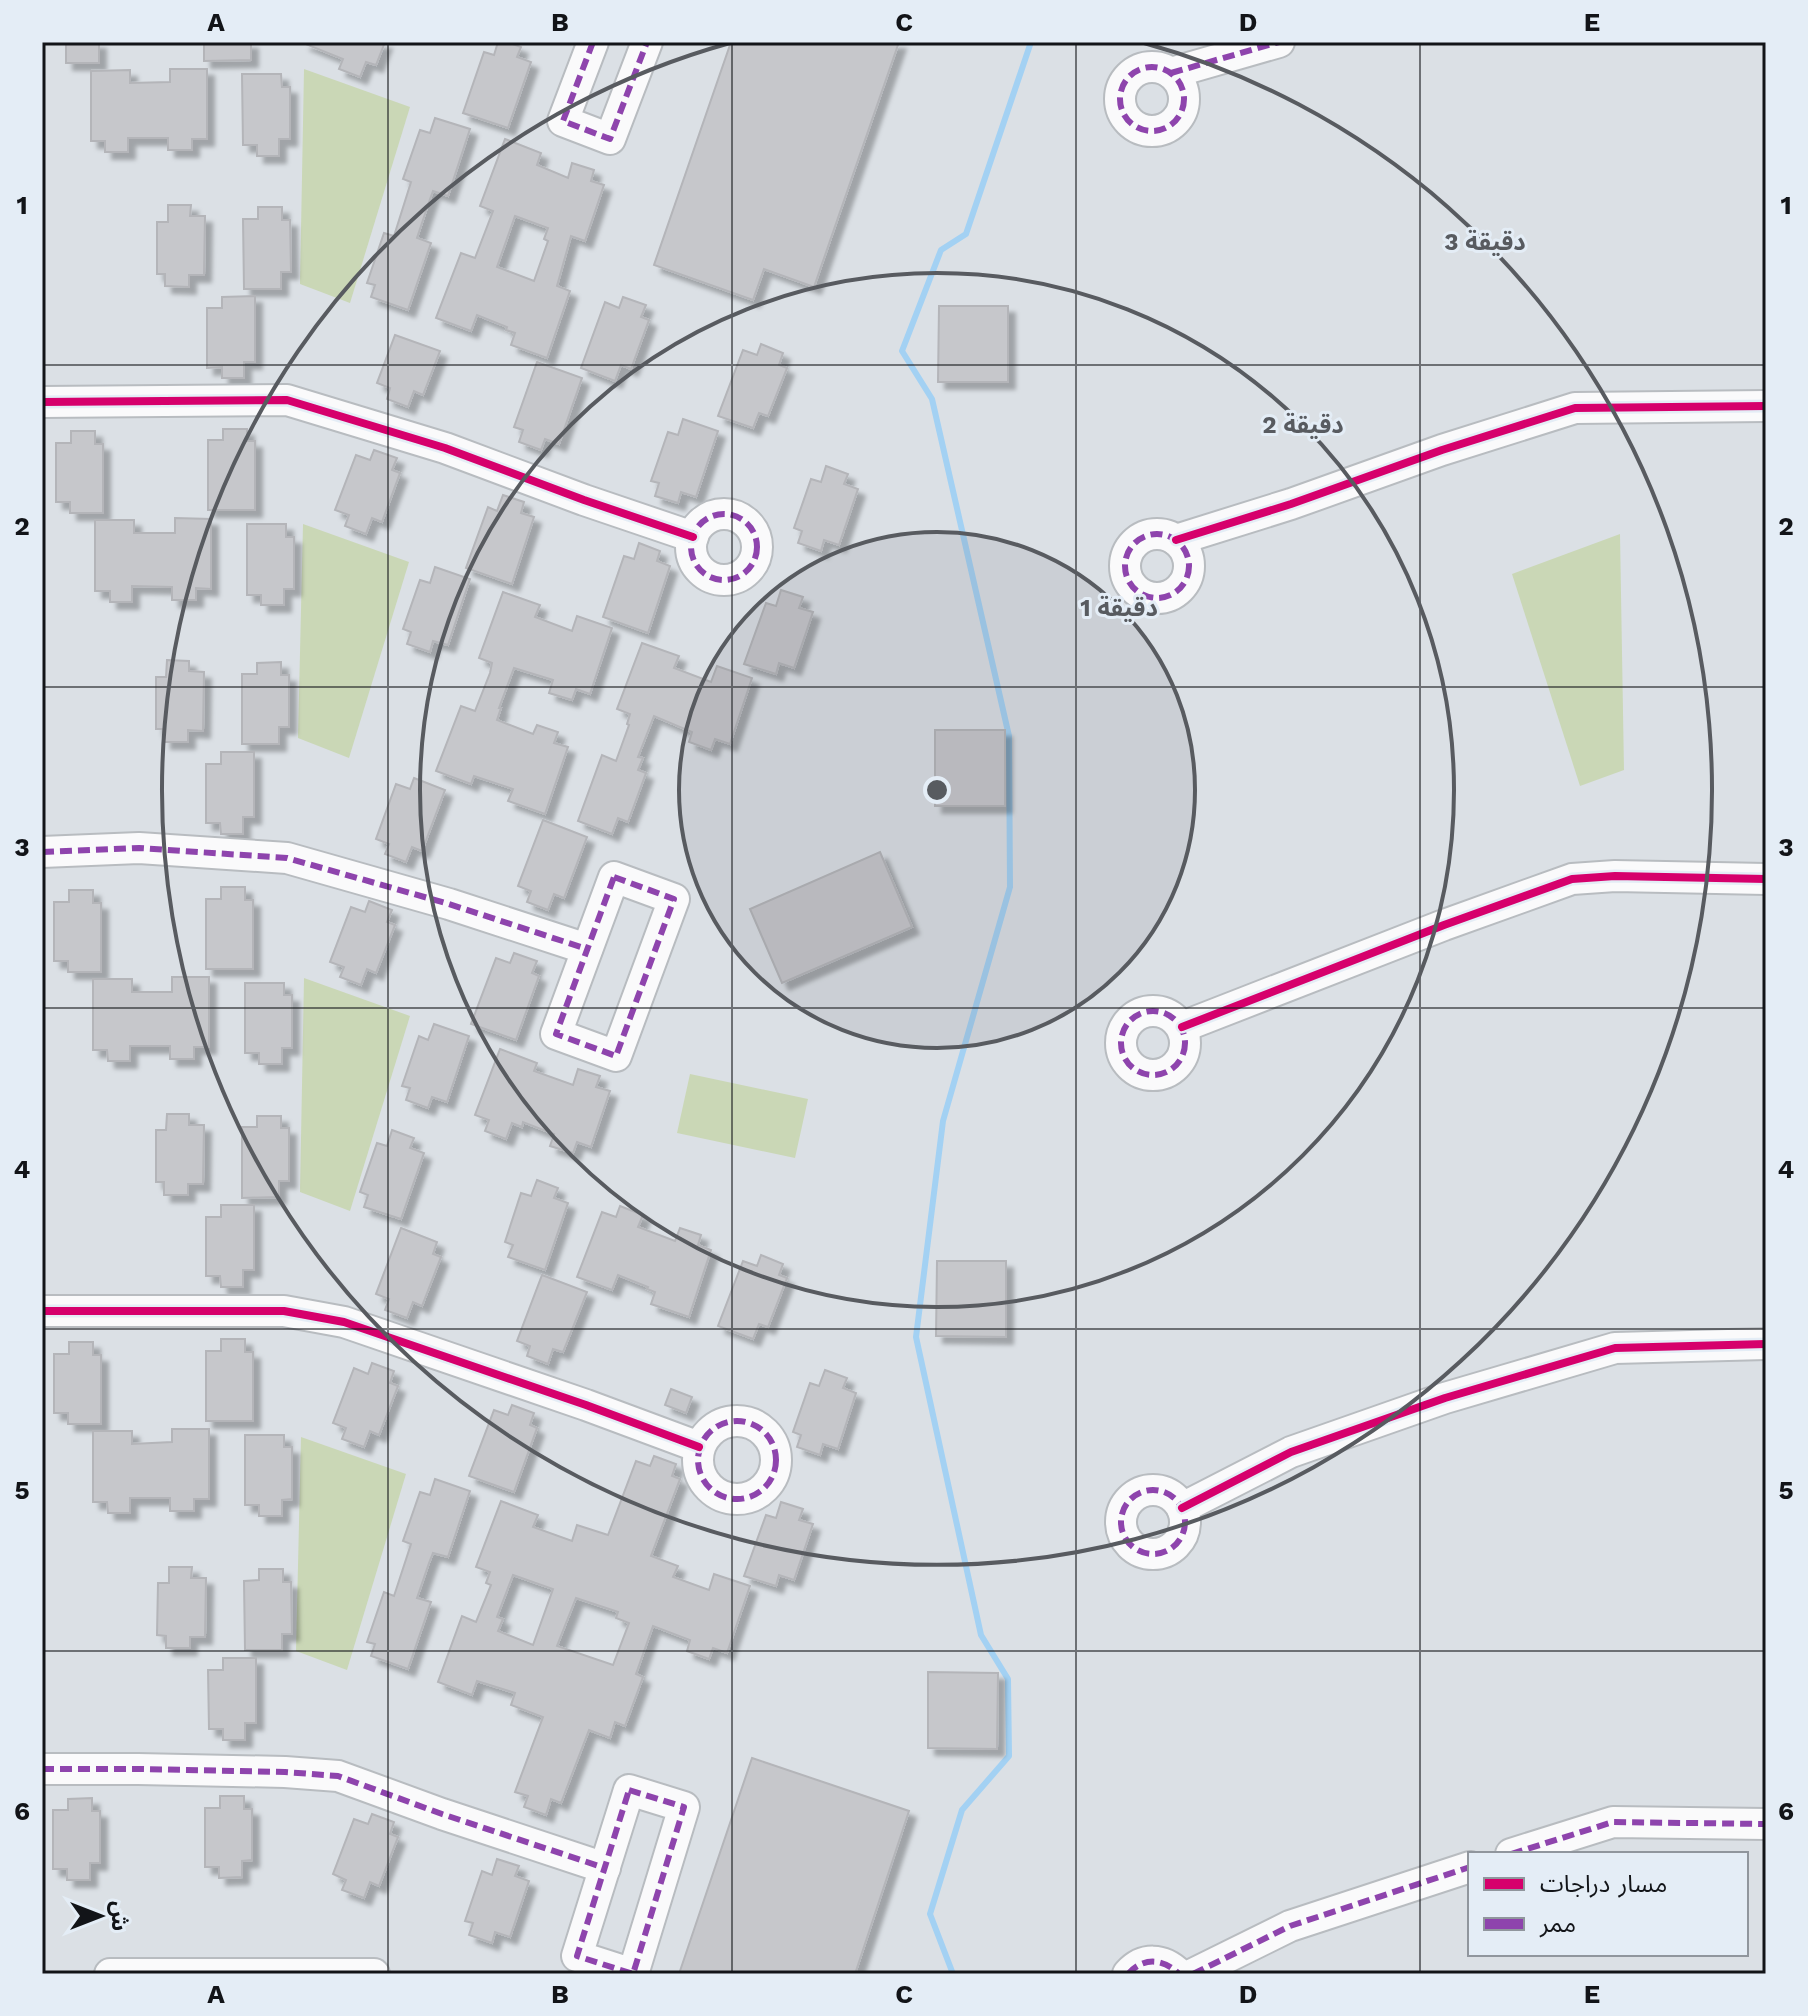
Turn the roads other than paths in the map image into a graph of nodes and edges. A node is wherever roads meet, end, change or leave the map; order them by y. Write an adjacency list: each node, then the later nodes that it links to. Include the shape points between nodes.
1 (647, 42): 3 (street, via 610,139 563,121)
2 (1279, 42): 4 (street)
3 (590, 43)
4 (1171, 73)
5 (42, 402): 7 (street, via 287,400 445,448)
6 (1766, 406): 8 (street, via 1575,408)
7 (693, 537)
8 (1176, 540)
9 (42, 852): 11 (street, via 139,848 287,858)
10 (1766, 879): 12 (street, via 1572,879)
11 (587, 949): 11 (street, via 556,1034 616,1056 674,899 614,877)
12 (1182, 1027)
13 (42, 1311): 15 (street, via 284,1311 344,1322)
14 (1766, 1344): 16 (street, via 1615,1348 1445,1398 1291,1452)
15 (699, 1447)
16 (1182, 1508)
17 (42, 1769): 20 (street, via 338,1776)
18 (1766, 1824): 19 (street, via 1613,1822)
19 (1517, 1852)
20 (605, 1868): 20 (street, via 577,1956 633,1974 684,1807 629,1790)
21 (1468, 1868): 26 (street, via 1290,1926)
22 (110, 1974): 23 (street)
23 (374, 1974)
24 (1128, 1974): 25 (street, via 1152,1961)
25 (1179, 1974)
26 (1193, 1974)

